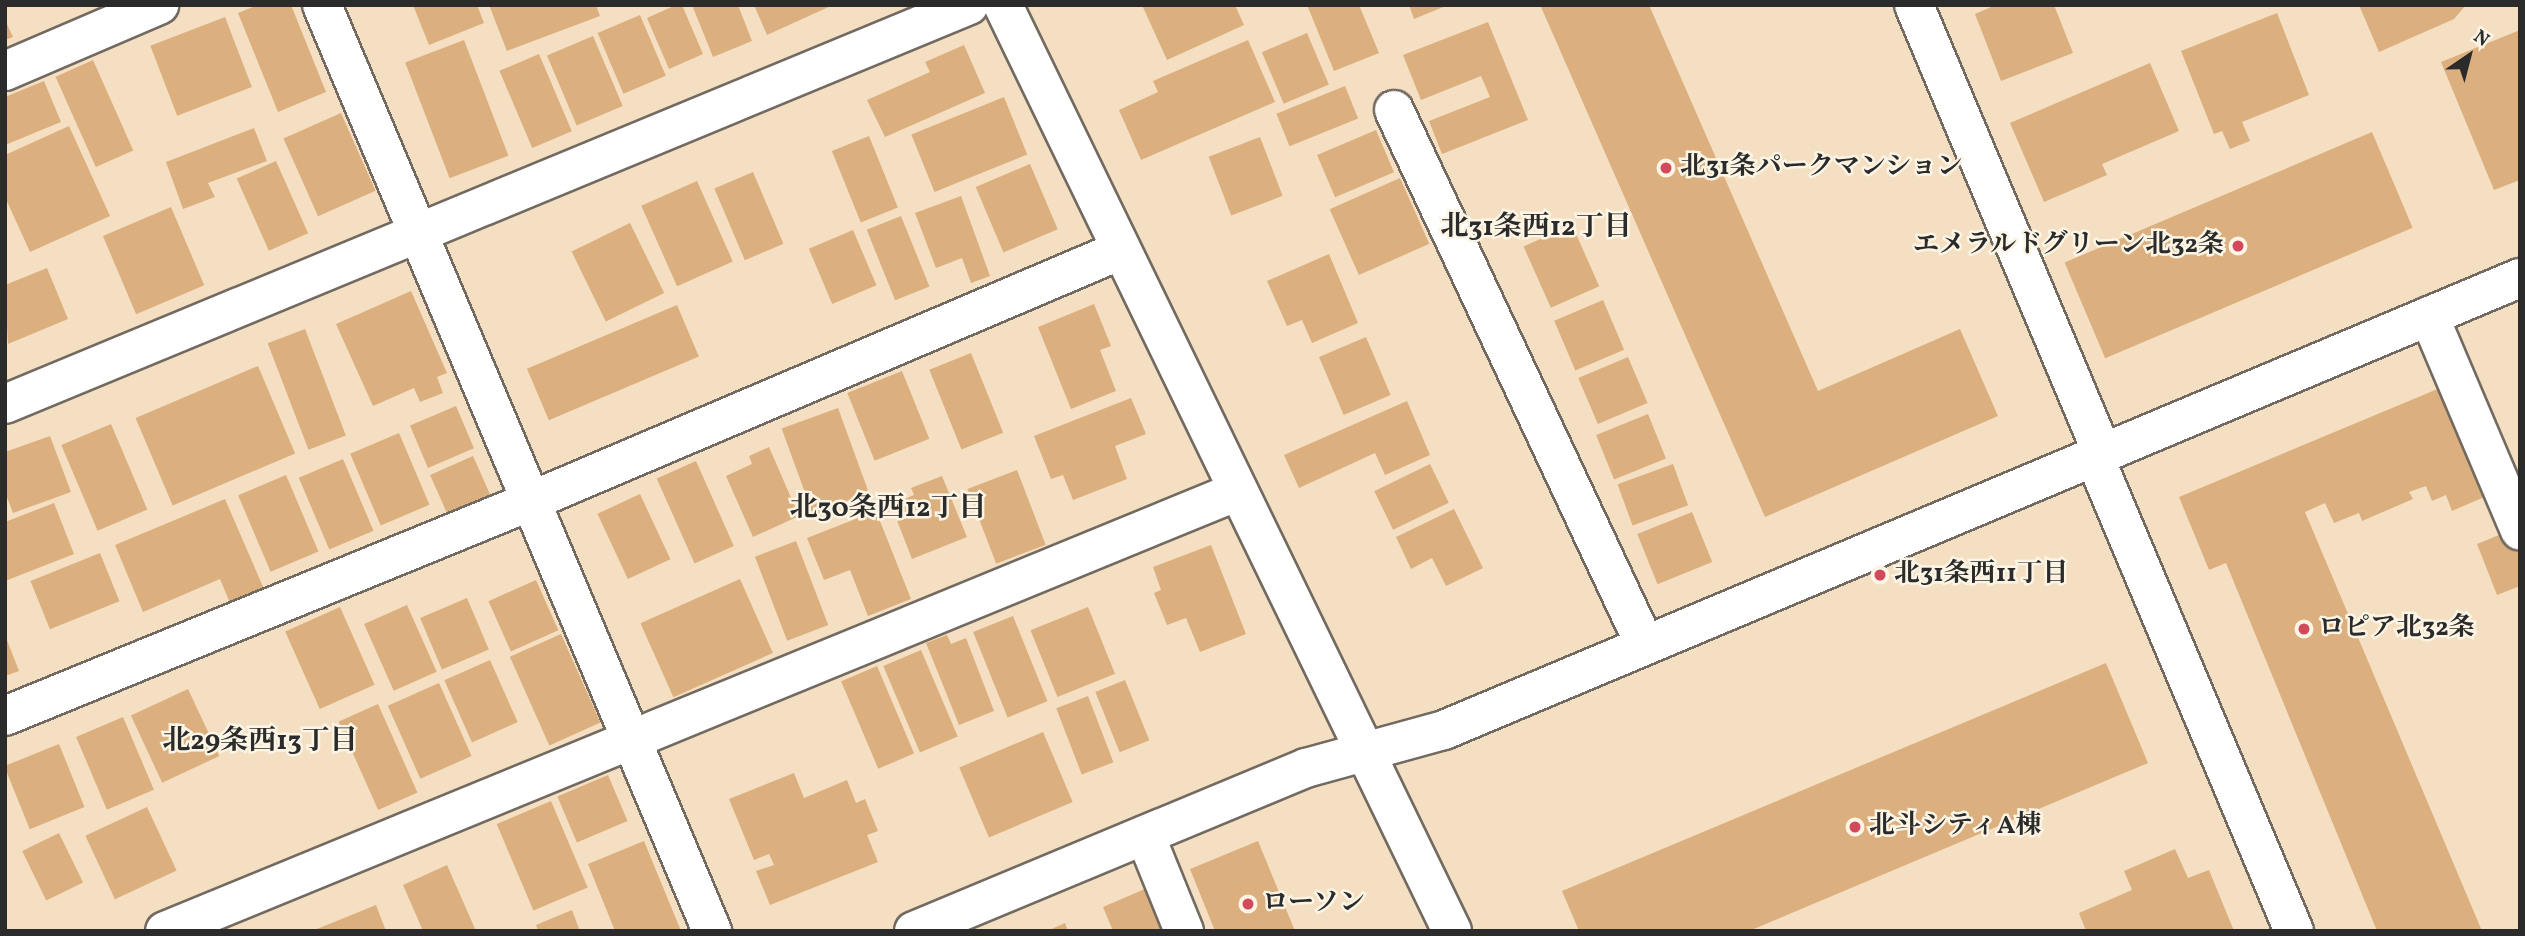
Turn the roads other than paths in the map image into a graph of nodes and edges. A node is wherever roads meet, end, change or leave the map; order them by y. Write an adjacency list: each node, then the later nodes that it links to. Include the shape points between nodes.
1 (159, 5): 6 (street)
2 (322, 5): 8 (street)
3 (969, 5): 8 (street)
4 (1003, 5): 9 (street)
5 (1914, 5): 13 (street)
6 (5, 71)
7 (1394, 110): 17 (street)
8 (418, 233): 12 (street); 15 (street)
9 (1121, 250): 14 (street); 15 (street)
10 (2520, 278): 11 (street)
11 (2429, 316): 13 (street); 16 (street)
12 (5, 404)
13 (2098, 455): 17 (street); 27 (street)
14 (1238, 491): 19 (street); 20 (street)
15 (531, 501): 18 (street); 19 (street)
16 (2520, 530)
17 (1646, 645): 20 (street, via 1444,730)
18 (5, 716)
19 (631, 738): 23 (street); 24 (street)
20 (1365, 753): 21 (street, via 1306,768); 26 (street)
21 (1145, 835): 22 (street); 25 (street)
22 (929, 928)
23 (165, 931)
24 (712, 931)
25 (1184, 931)
26 (1452, 931)
27 (2294, 931)

